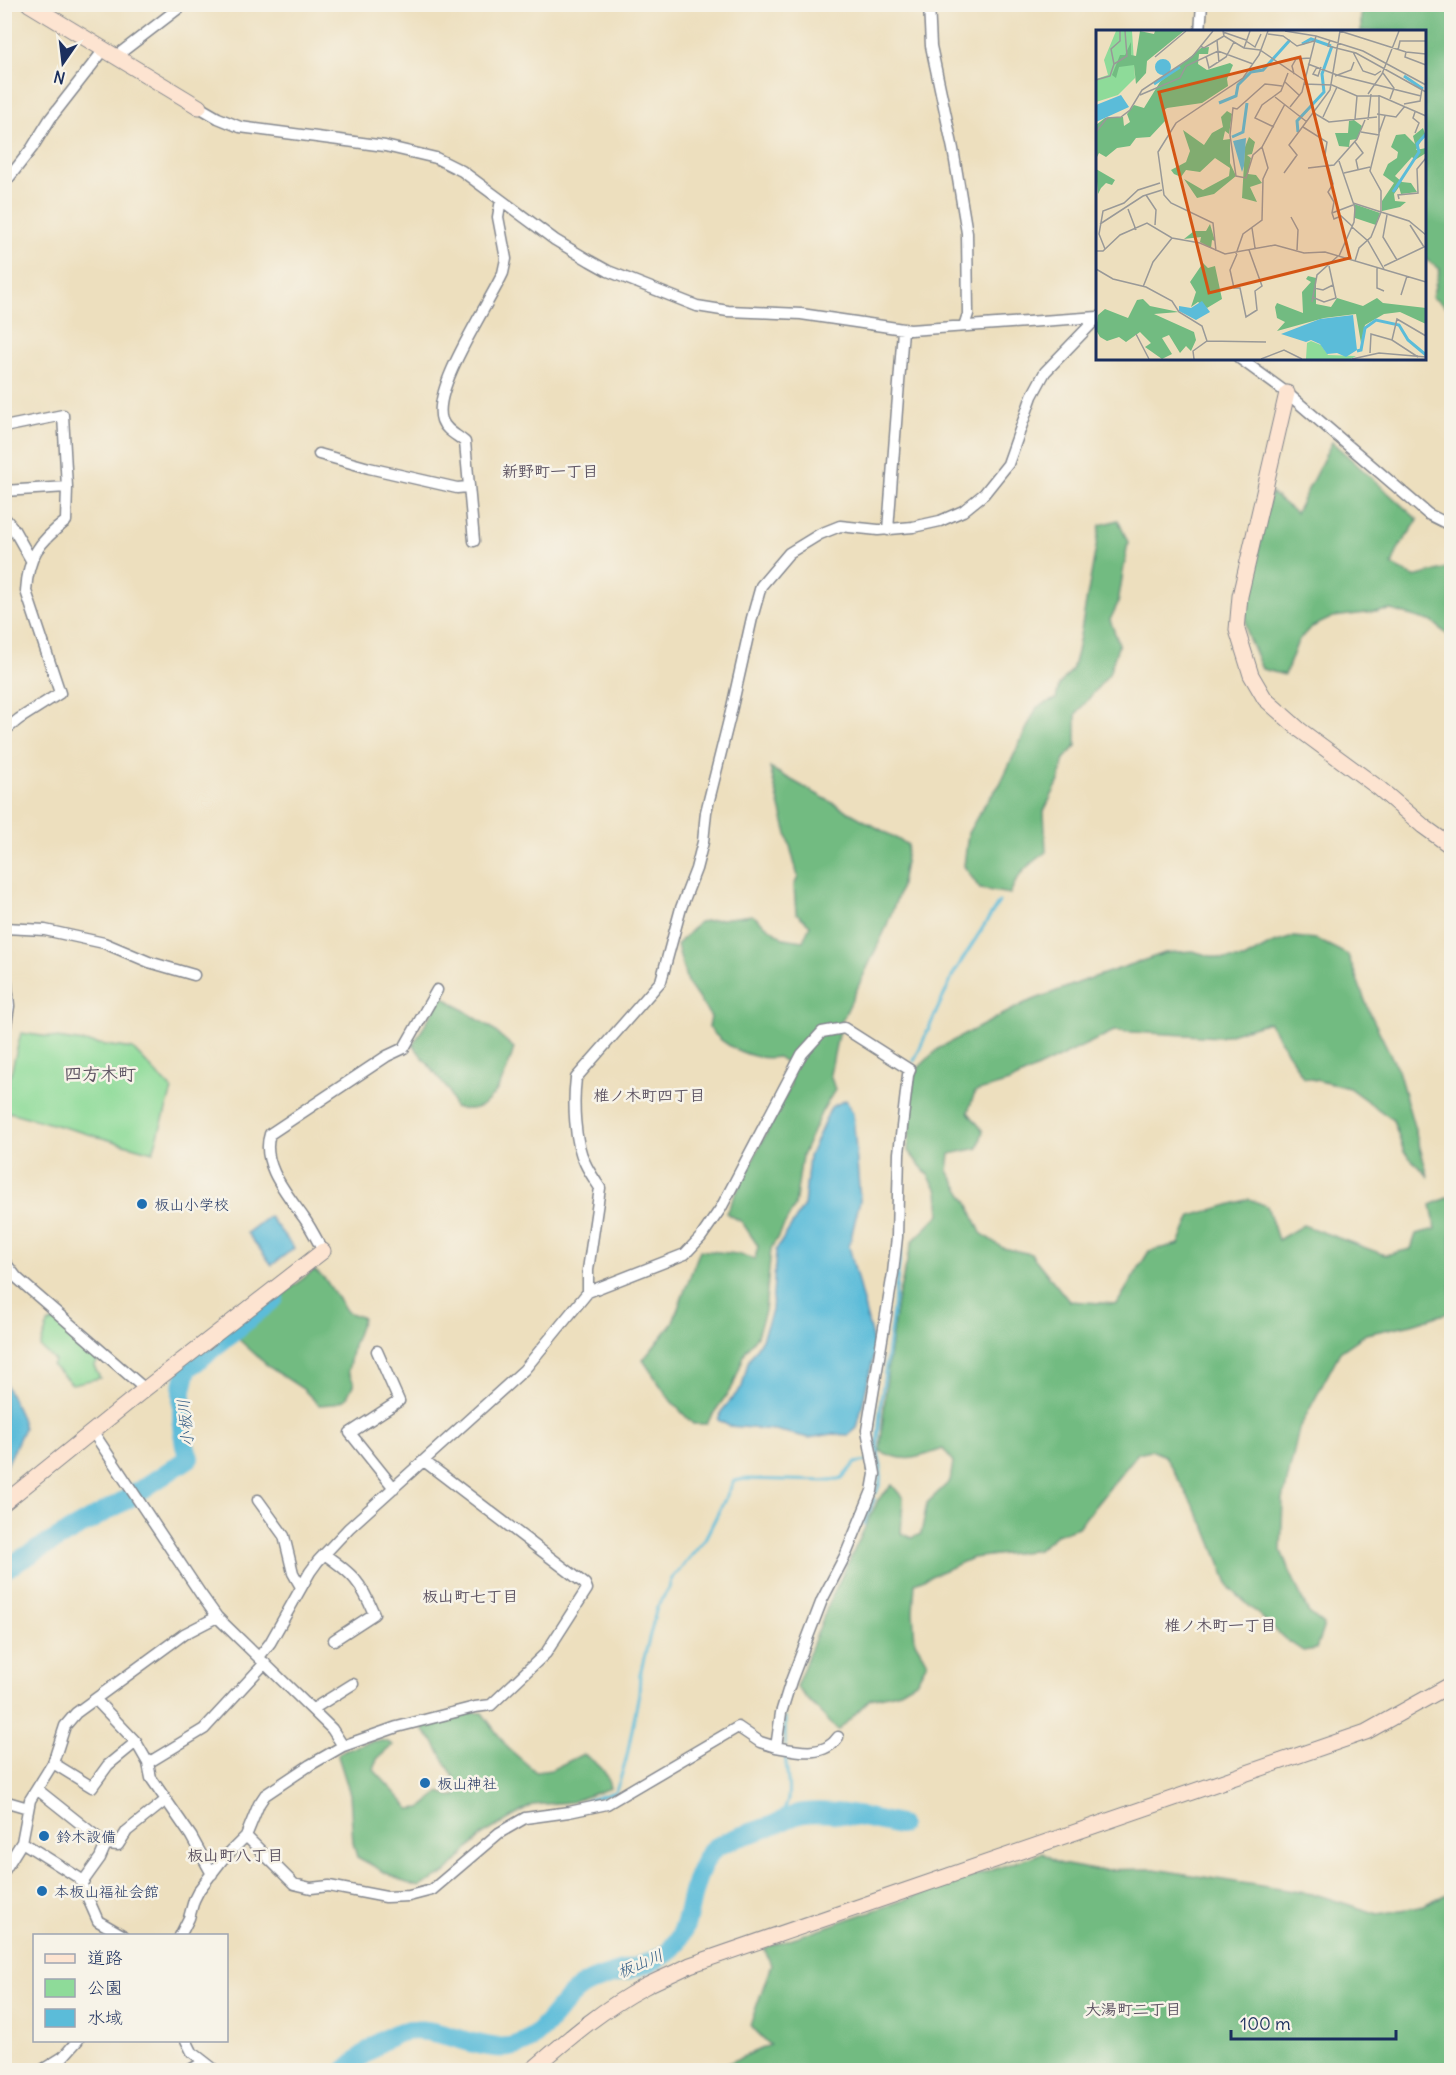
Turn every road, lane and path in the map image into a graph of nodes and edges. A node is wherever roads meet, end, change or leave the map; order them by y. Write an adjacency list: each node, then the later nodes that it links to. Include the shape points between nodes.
1 (29, 4): 6 (street)
2 (184, 4): 6 (street)
3 (929, 4): 11 (street, via 931,46 967,233 968,314)
4 (1202, 4): 5 (street)
5 (1200, 30)
6 (109, 54): 7 (street); 8 (street, via 50,119)
7 (199, 107): 9 (street, via 240,126 421,153 462,171)
8 (4, 184)
9 (501, 200): 12 (street, via 590,261 684,302 711,309 801,314); 18 (street, via 498,217 506,259 503,273 454,366 441,402 446,428 465,442)
10 (1096, 315): 11 (street); 22 (street, via 1045,372 1032,396 1008,464 984,494 963,511 940,521)
11 (964, 326): 12 (street)
12 (903, 330): 22 (street)
13 (1242, 360): 14 (street)
14 (1287, 393): 21 (street, via 1428,514); 26 (street, via 1240,596 1238,630 1248,666 1266,699 1300,730)
15 (4, 427): 17 (street, via 63,415)
16 (319, 454): 18 (street)
17 (67, 487): 19 (street); 24 (street, via 66,521 46,537)
18 (468, 488): 23 (street)
19 (4, 491)
20 (4, 517): 24 (street)
21 (1452, 526)
22 (888, 530): 34 (street, via 840,526 820,534 789,554 761,586 709,800 703,842 661,981 576,1078 579,1146 600,1188)
23 (474, 541)
24 (31, 560): 25 (street, via 26,591 60,693)
25 (4, 731)
26 (1452, 847)
27 (4, 928): 29 (street, via 45,930 104,943)
28 (4, 952): 31 (street, via 9,1006)
29 (194, 975)
30 (437, 990): 32 (street, via 404,1048 270,1134 266,1145 280,1185)
31 (4, 1038)
32 (323, 1251): 36 (street)
33 (4, 1261): 36 (street, via 17,1278)
34 (588, 1292): 38 (street, via 524,1370); 54 (street, via 685,1254 701,1237 721,1208 801,1054 822,1032 844,1028 910,1071 899,1153 893,1273 867,1430 875,1474 872,1491 822,1600 791,1681)
35 (377, 1351): 39 (street, via 399,1401 350,1433)
36 (146, 1389): 37 (street)
37 (93, 1432): 41 (street); 44 (street)
38 (424, 1461): 39 (street); 53 (street, via 587,1589 546,1653 491,1705)
39 (394, 1488): 42 (street)
40 (258, 1500): 43 (street, via 285,1536 293,1573)
41 (4, 1503)
42 (324, 1554): 43 (street); 45 (street, via 356,1579 374,1614)
43 (301, 1587): 46 (street)
44 (217, 1617): 46 (street); 49 (street, via 184,1634)
45 (334, 1640)
46 (262, 1660): 50 (street); 56 (street, via 204,1729)
47 (353, 1684): 50 (street)
48 (1452, 1684): 75 (street, via 1366,1732 690,1965 609,2008)
49 (96, 1700): 52 (street); 55 (street, via 65,1726)
50 (313, 1709): 53 (street)
51 (838, 1737): 54 (street, via 826,1749 815,1752)
52 (136, 1742): 55 (street, via 108,1765 92,1787); 56 (street)
53 (343, 1746): 61 (street, via 265,1795)
54 (776, 1747): 61 (street, via 760,1742 738,1727 607,1804 525,1818 499,1833 432,1890 409,1896 386,1897 294,1884)
55 (53, 1763): 57 (street)
56 (148, 1763): 58 (street, via 151,1778)
57 (38, 1790): 60 (street); 63 (street)
58 (166, 1800): 63 (street, via 126,1831 118,1845); 65 (street)
59 (4, 1801): 60 (street)
60 (28, 1808): 62 (street)
61 (246, 1836): 65 (street)
62 (22, 1842): 64 (street); 66 (street)
63 (106, 1844): 66 (street)
64 (4, 1871)
65 (212, 1874): 68 (street, via 194,1900)
66 (82, 1883): 67 (street)
67 (105, 1931)
68 (181, 1934)
69 (76, 2042): 72 (street, via 63,2057)
70 (187, 2042): 71 (street)
71 (204, 2062): 73 (street); 74 (street)
72 (42, 2070)
73 (190, 2070)
74 (214, 2070)
75 (532, 2070)

